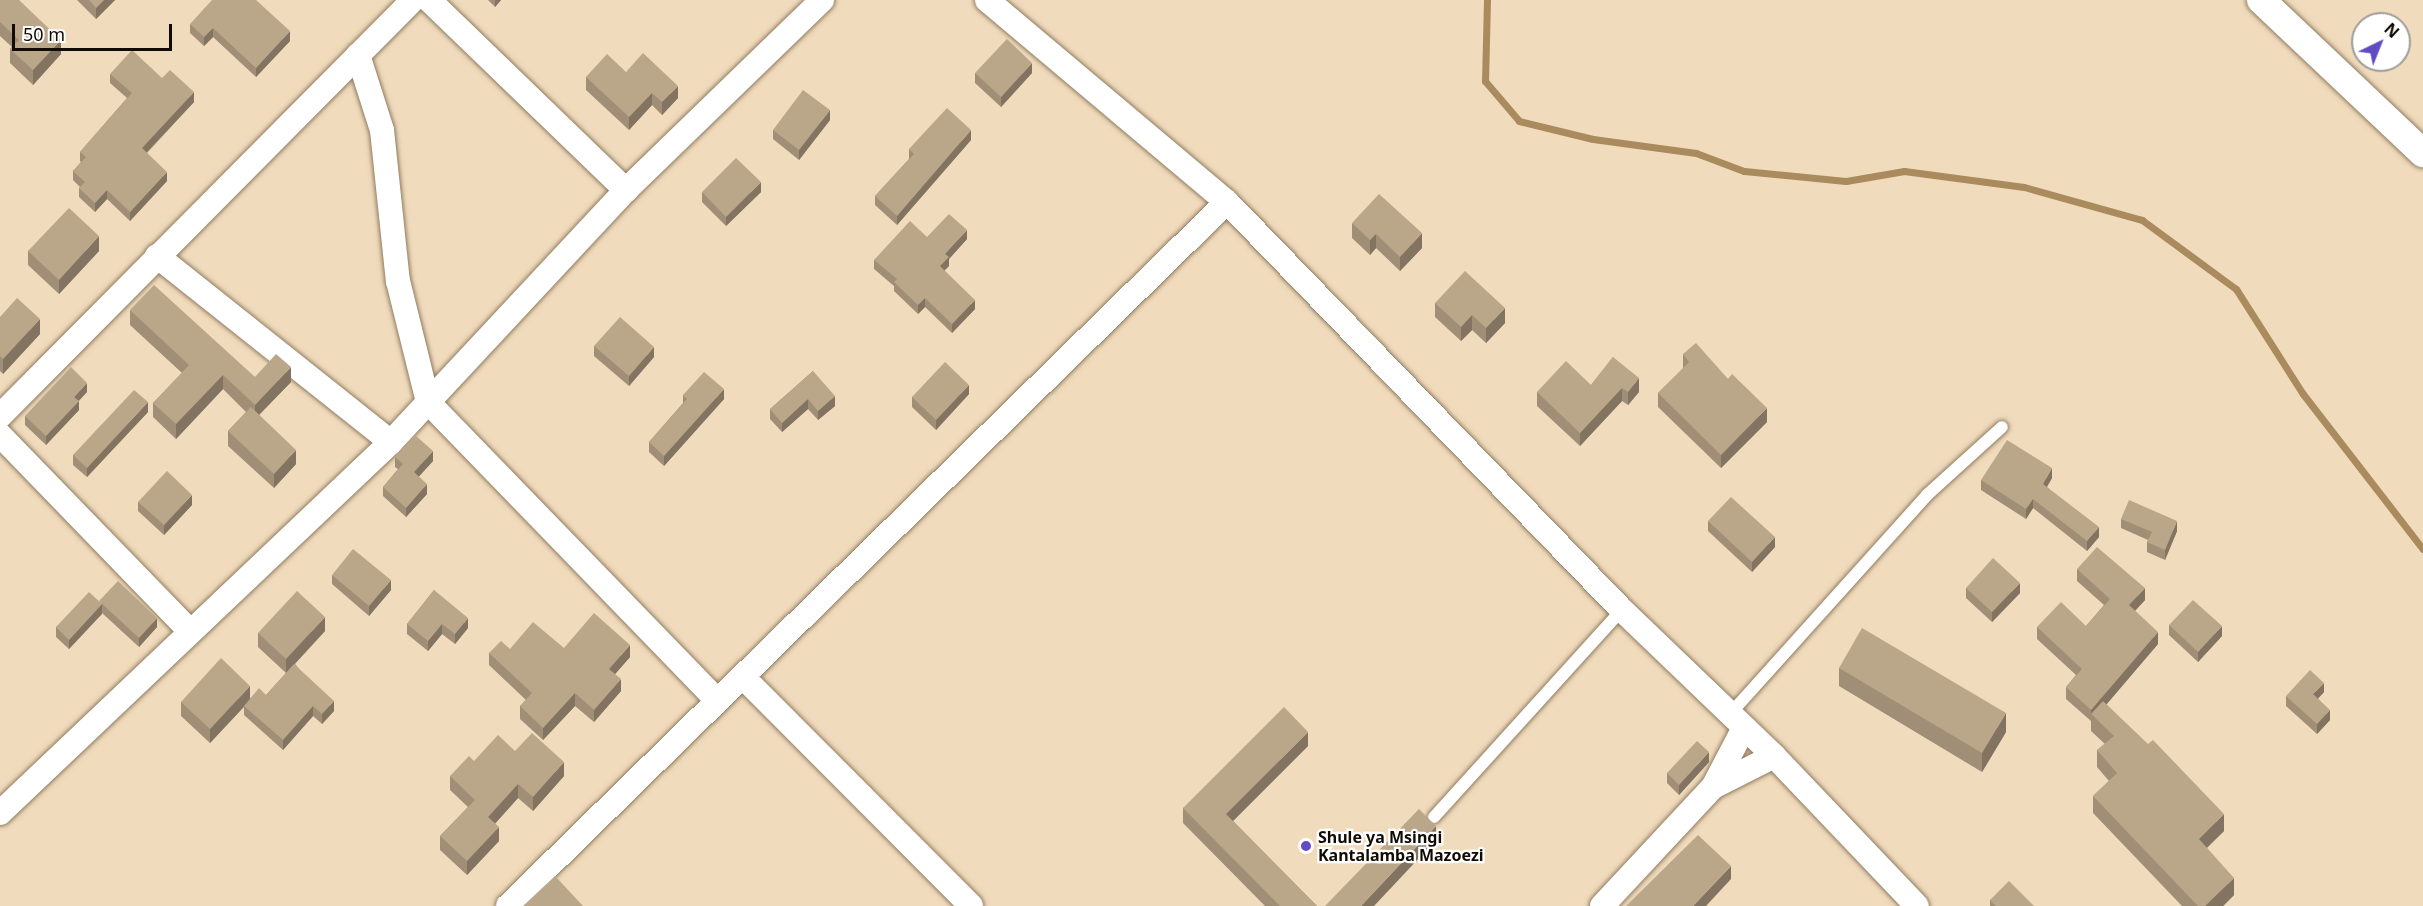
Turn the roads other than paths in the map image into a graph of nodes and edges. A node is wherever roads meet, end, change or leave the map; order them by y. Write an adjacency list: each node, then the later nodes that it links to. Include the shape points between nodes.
1 (413, 0): 6 (street)
2 (429, 0): 8 (street)
3 (822, 0): 8 (street)
4 (987, 0): 9 (street)
5 (2262, 0): 7 (street)
6 (358, 55): 10 (street); 11 (street, via 382,130 398,281)
7 (2423, 153)
8 (626, 190): 11 (street)
9 (1227, 202): 16 (street); 18 (street)
10 (157, 256): 12 (street); 15 (street)
11 (428, 402): 15 (street); 19 (street)
12 (0, 416)
13 (2002, 427): 20 (lane, via 1926,495)
14 (0, 435): 17 (street)
15 (391, 442): 17 (street)
16 (1622, 610): 20 (street); 24 (lane)
17 (189, 630): 23 (street)
18 (743, 677): 19 (street); 26 (street)
19 (717, 700): 25 (street)
20 (1737, 721): 21 (street); 22 (street)
21 (1774, 756): 22 (street); 28 (street)
22 (1713, 787): 27 (street)
23 (0, 813)
24 (1434, 818)
25 (508, 906)
26 (971, 906)
27 (1602, 906)
28 (1917, 906)

